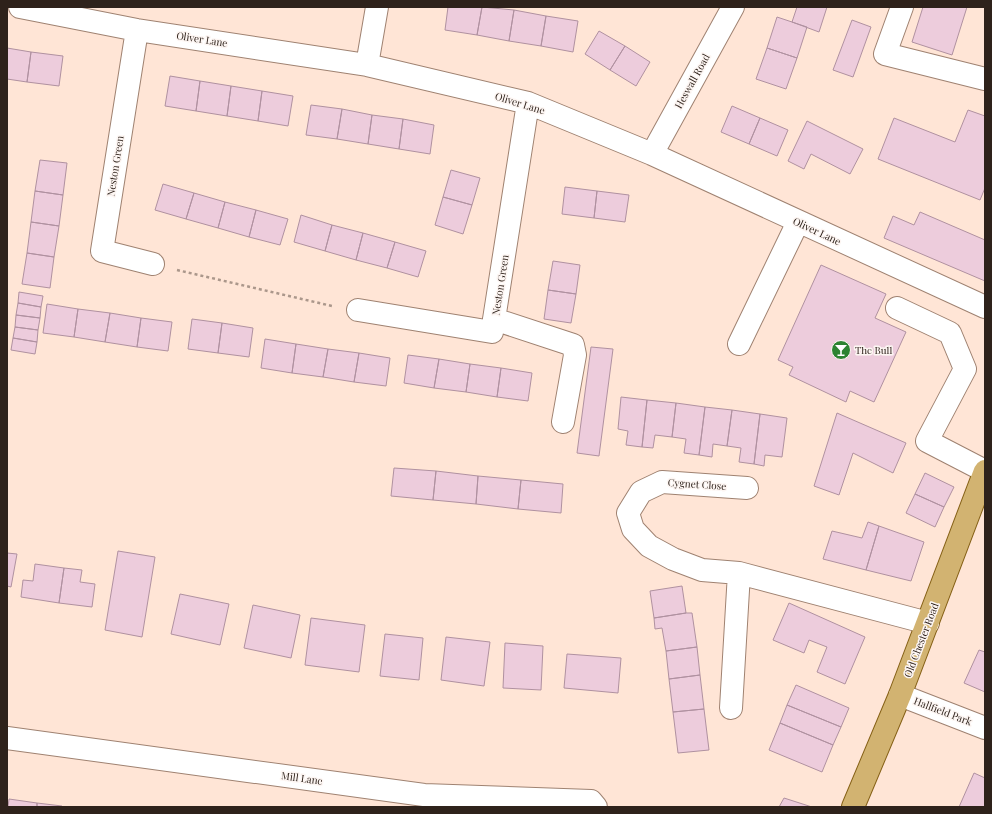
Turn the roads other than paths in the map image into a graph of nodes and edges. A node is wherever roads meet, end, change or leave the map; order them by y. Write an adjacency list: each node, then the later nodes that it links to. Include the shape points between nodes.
1 (20, 7): 5 (street, Oliver Lane)
2 (377, 7): 6 (street)
3 (733, 7): 9 (street, Heswall Road)
4 (902, 7): 7 (street, via 885,54)
5 (137, 30): 6 (street, Oliver Lane); 11 (street, Neston Green, via 102,251)
6 (367, 65): 8 (street, Oliver Lane)
7 (985, 79)
8 (528, 104): 9 (street, Oliver Lane); 15 (street, Neston Green)
9 (652, 154): 10 (street, Oliver Lane)
10 (798, 222): 12 (street, Oliver Lane); 16 (street)
11 (153, 264)
12 (985, 307)
13 (897, 308): 18 (street, via 950,333 965,369 927,441)
14 (358, 310): 15 (street, Neston Green, via 492,332)
15 (494, 319): 17 (street, via 573,345 575,355)
16 (738, 344)
17 (563, 422)
18 (985, 471): 21 (main road, Old Chester Road)
19 (747, 488): 20 (street, Cygnet Close, via 662,482 641,492 628,513 633,529 648,546 702,570)
20 (739, 573): 21 (street, Cygnet Close); 23 (street)
21 (928, 623): 22 (main road, Old Chester Road)
22 (900, 695): 24 (street, Hallfield Park); 27 (main road, Old Chester Road)
23 (731, 708)
24 (985, 728)
25 (7, 738): 26 (street, Mill Lane, via 424,795 591,801)
26 (596, 807)
27 (853, 807)

